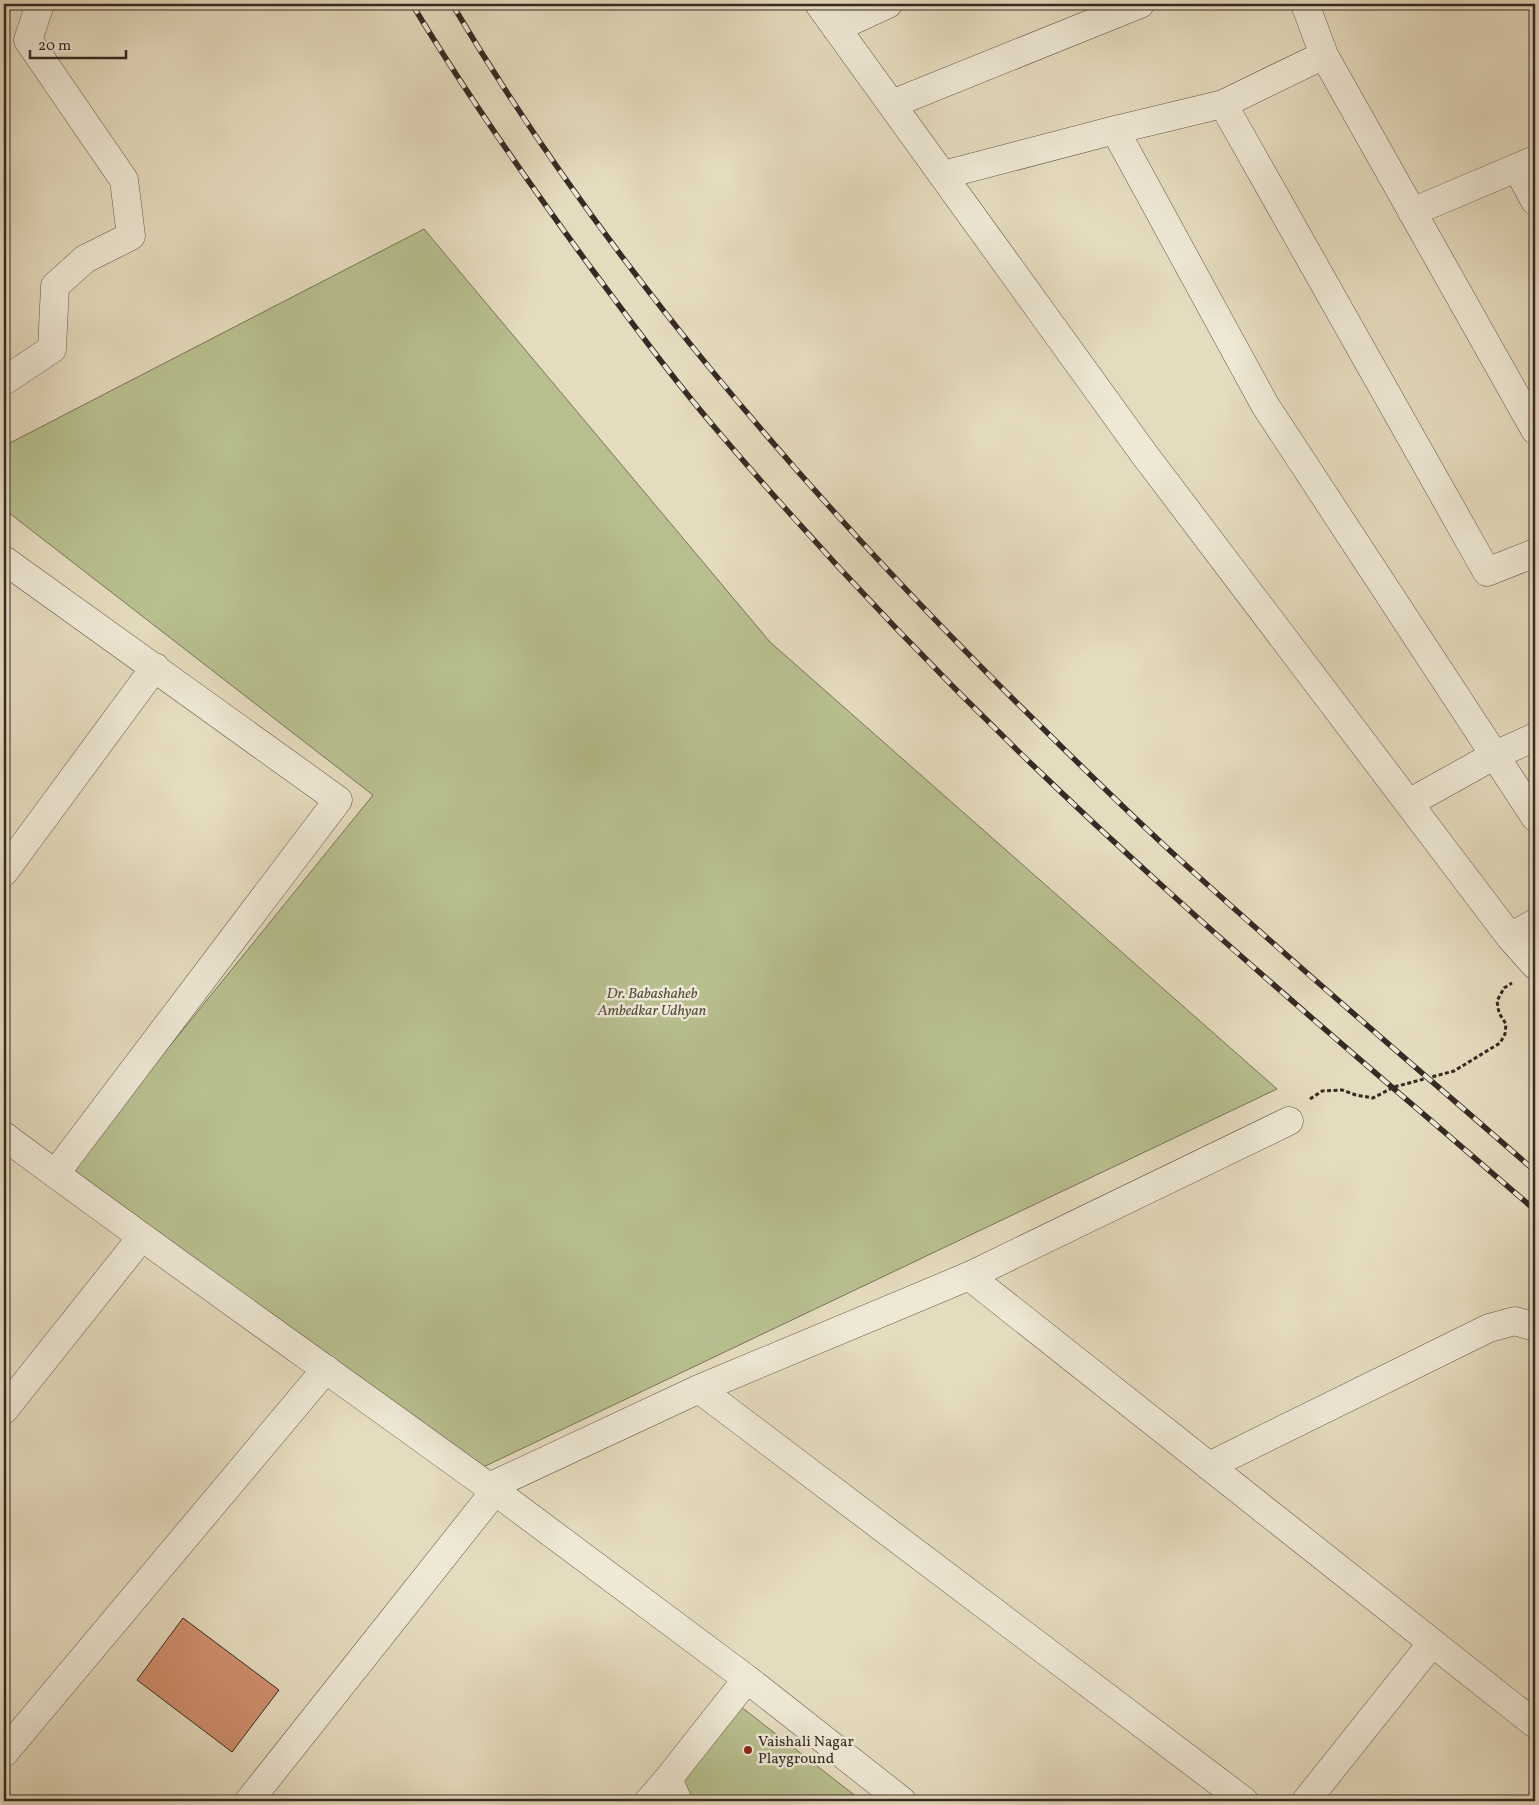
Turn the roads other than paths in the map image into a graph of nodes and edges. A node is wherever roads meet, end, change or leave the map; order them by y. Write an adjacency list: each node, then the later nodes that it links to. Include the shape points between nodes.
1 (40, 4): 15 (street, via 28,40 124,180 132,236 85,259 55,286 52,349)
2 (819, 4): 6 (street)
3 (888, 4): 6 (street)
4 (1140, 4): 8 (street)
5 (1305, 4): 7 (street)
6 (836, 28): 8 (street)
7 (1324, 55): 9 (street); 14 (street)
8 (892, 104): 12 (street)
9 (1223, 104): 10 (street); 17 (street, via 1487,572)
10 (1114, 130): 12 (street); 21 (street, via 1265,405)
11 (1526, 164): 13 (street); 14 (street)
12 (943, 175): 22 (street, via 1144,454)
13 (1535, 201)
14 (1412, 212): 16 (street)
15 (4, 381)
16 (1535, 430)
17 (1535, 553)
18 (4, 560): 19 (street)
19 (155, 667): 24 (street); 30 (street, via 338,800)
20 (1535, 737): 21 (street)
21 (1495, 755): 22 (street); 23 (street)
22 (1409, 803): 26 (street)
23 (1535, 817)
24 (7, 861)
25 (1535, 924): 26 (street)
26 (1510, 936): 27 (street)
27 (1528, 972)
28 (1289, 1121): 32 (street)
29 (4, 1136): 30 (street)
30 (55, 1174): 31 (street)
31 (141, 1238): 34 (street); 36 (street)
32 (969, 1276): 35 (street); 37 (street)
33 (1535, 1328): 37 (street, via 1515,1321 1489,1328)
34 (326, 1368): 38 (street); 42 (street)
35 (699, 1389): 38 (street); 47 (street)
36 (4, 1410)
37 (1209, 1466): 39 (street)
38 (492, 1489): 40 (street); 44 (street)
39 (1432, 1643): 41 (street); 48 (street)
40 (747, 1679): 43 (street); 46 (street)
41 (1535, 1724)
42 (4, 1753)
43 (673, 1790): 45 (street)
44 (248, 1801)
45 (649, 1801)
46 (902, 1801)
47 (1244, 1801)
48 (1306, 1801)

